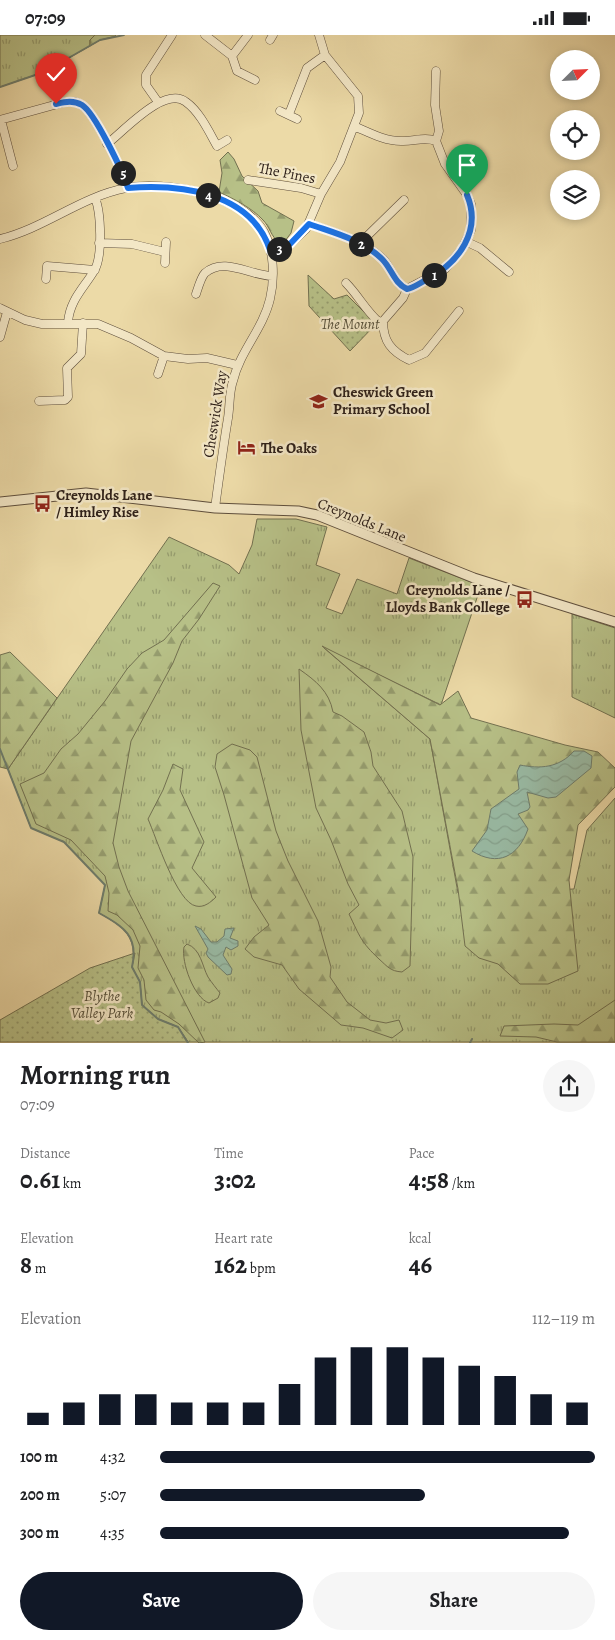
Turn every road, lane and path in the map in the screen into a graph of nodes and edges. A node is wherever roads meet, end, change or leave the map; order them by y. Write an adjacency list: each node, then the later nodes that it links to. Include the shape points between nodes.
1 (172, 35): 9 (street, via 146,75 146,85)
2 (205, 35): 6 (street)
3 (248, 35): 6 (street)
4 (319, 35): 5 (street)
5 (326, 55): 11 (street, via 307,68); 14 (street, via 358,96)
6 (232, 56): 8 (street, via 237,71)
7 (436, 71): 16 (street, via 434,96 439,131)
8 (255, 80)
9 (158, 102): 15 (street, via 172,97 185,101 194,108 217,146); 17 (street)
10 (280, 111): 11 (street)
11 (290, 114): 12 (street)
12 (297, 119)
13 (0, 120): 17 (street, via 73,102 88,110); 18 (street)
14 (356, 127): 16 (street, via 401,141 429,138); 21 (street)
15 (227, 140)
16 (436, 141): 26 (street, via 445,164 471,204 471,230)
17 (107, 144): 20 (street)
18 (13, 166)
19 (248, 180): 21 (street, The Pines)
20 (128, 188): 22 (street, Cheswick Way); 30 (street, Cheswick Way, via 182,188 221,201 251,217 263,231)
21 (321, 194): 24 (street)
22 (94, 198): 25 (street, Cheswick Way, via 40,225); 27 (street, via 99,207)
23 (404, 200): 29 (street)
24 (309, 224): 29 (street); 30 (street, via 290,244)
25 (0, 239)
26 (467, 242): 34 (street, via 480,247); 38 (street, via 445,269)
27 (99, 243): 31 (street, via 132,244); 33 (street)
28 (166, 243): 31 (street)
29 (360, 243): 38 (street, via 383,260 398,284)
30 (270, 250): 35 (street, Cheswick Way)
31 (165, 252): 32 (street)
32 (165, 263)
33 (95, 270): 36 (street, via 47,266); 43 (street, via 69,308)
34 (509, 272)
35 (272, 276): 39 (street, via 260,276 230,266 217,267 204,274); 47 (street, Cheswick Way, via 263,321)
36 (46, 279)
37 (346, 283): 42 (street, via 374,317)
38 (407, 289): 42 (street)
39 (196, 295)
40 (4, 310): 43 (street, via 42,324); 45 (street)
41 (459, 311): 42 (street, via 425,353 414,359 402,356 386,342)
42 (383, 321)
43 (68, 322): 44 (street)
44 (83, 323): 46 (street, via 113,329); 49 (street, via 81,354 67,368 68,397 65,400)
45 (0, 337)
46 (164, 356): 47 (street, via 207,358); 48 (street)
47 (237, 365): 51 (street, Cheswick Way)
48 (158, 374)
49 (39, 401)
50 (0, 501): 51 (street, Creynolds Lane, via 86,493)
51 (215, 508): 52 (street, Creynolds Lane, via 278,509 317,515 474,578)
52 (615, 622)

